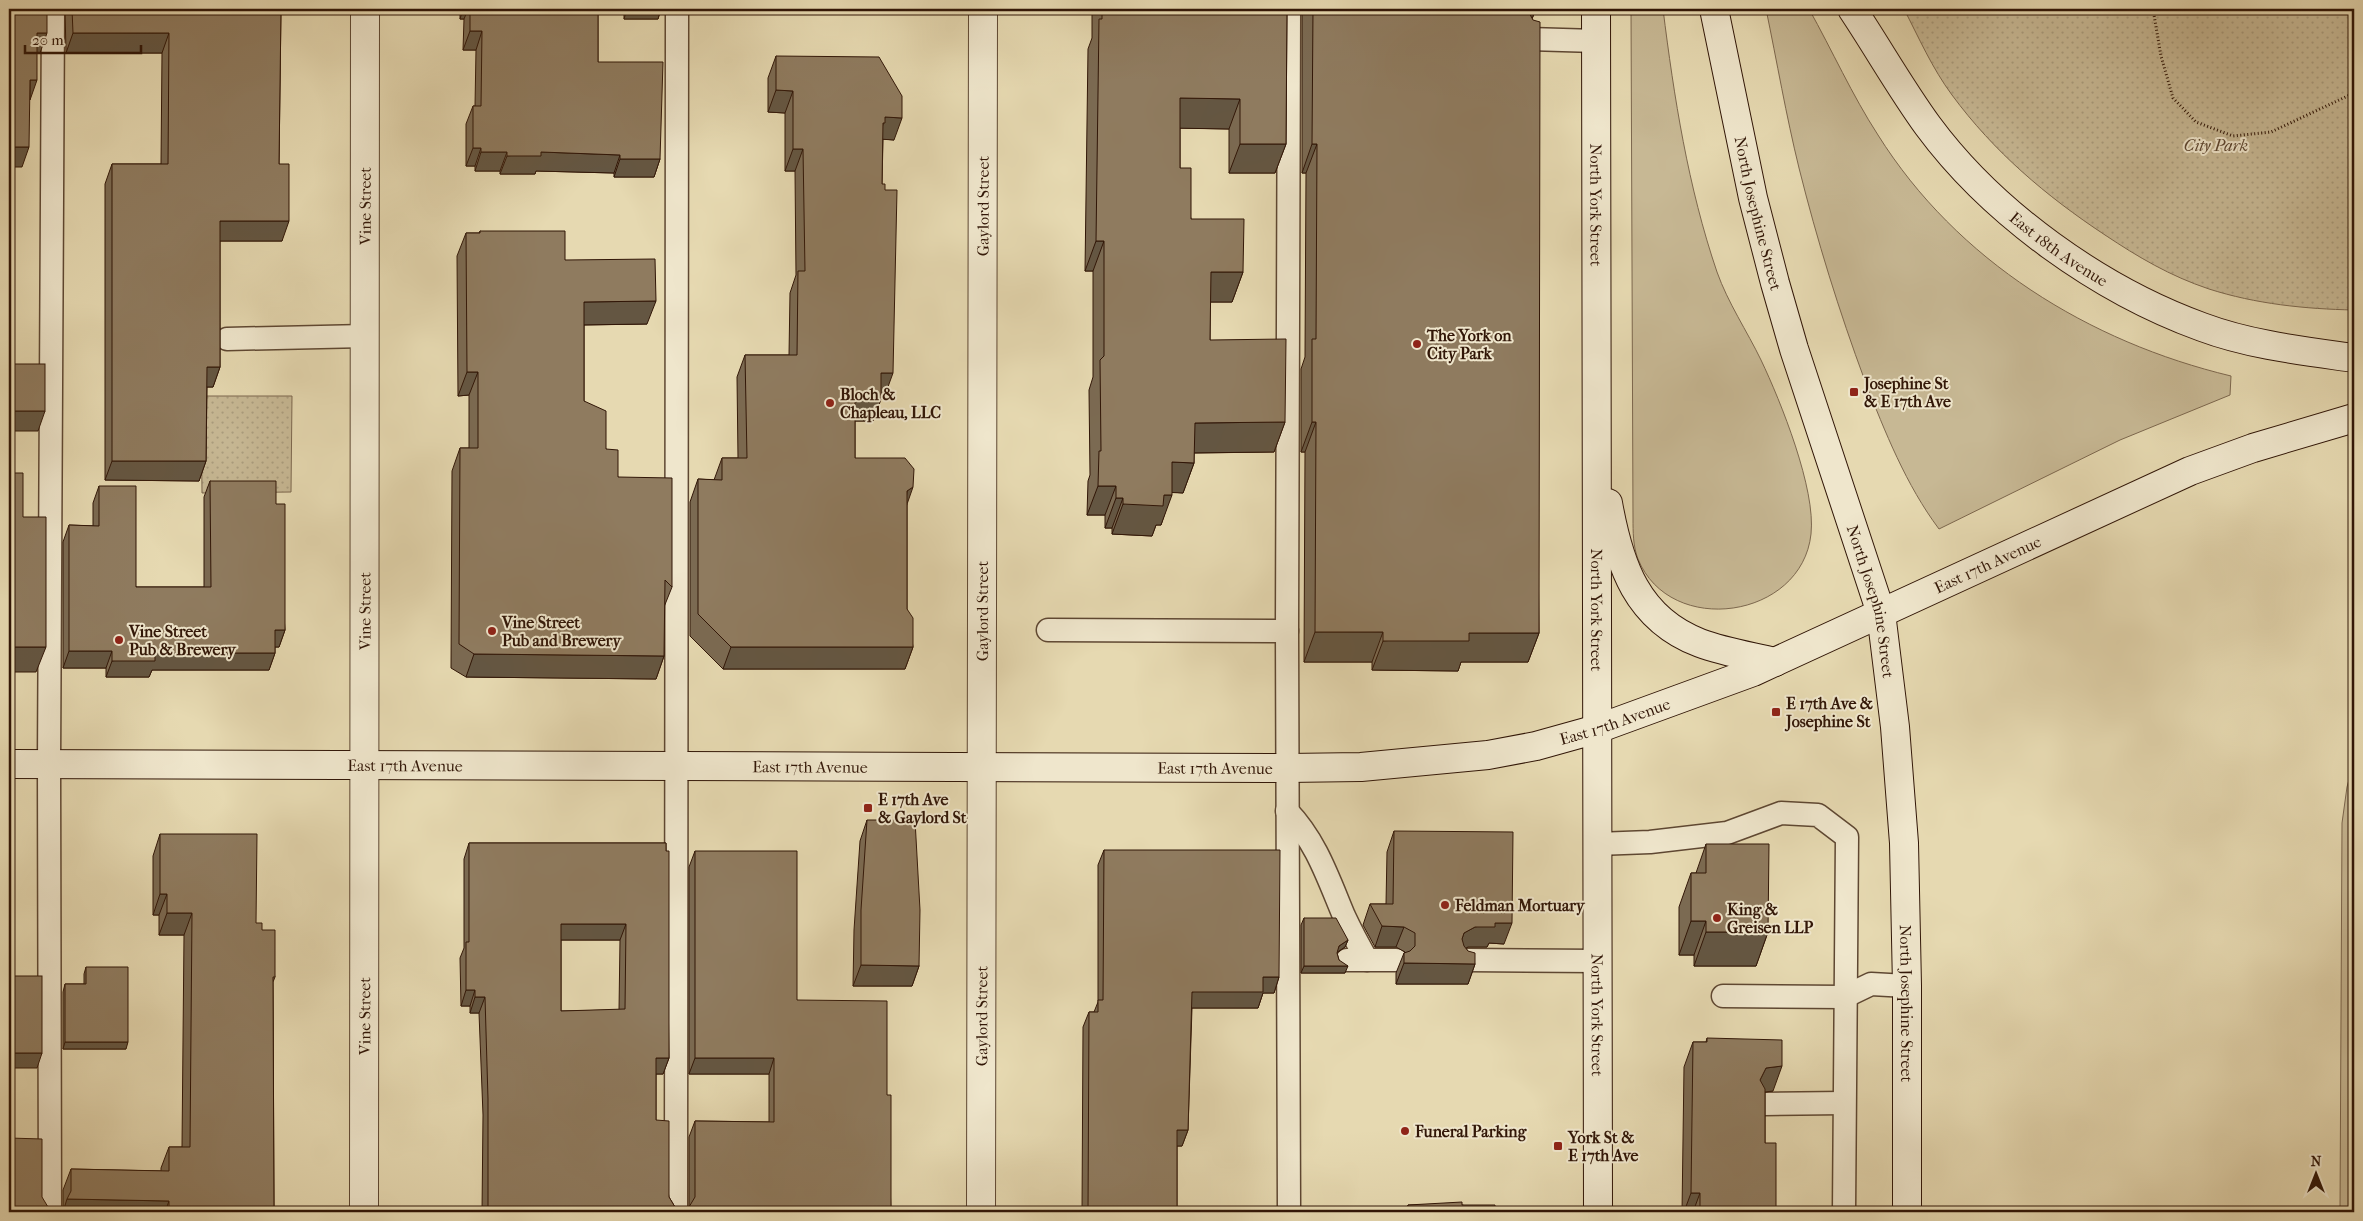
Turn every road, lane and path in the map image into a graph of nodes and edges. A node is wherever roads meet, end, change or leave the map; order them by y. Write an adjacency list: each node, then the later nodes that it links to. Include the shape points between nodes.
1 (53, 9): 24 (lane)
2 (365, 9): 13 (main road, Vine Street)
3 (677, 9): 26 (lane)
4 (983, 9): 27 (main road, Gaylord Street)
5 (1289, 9): 20 (lane, via 1298,44)
6 (1596, 9): 11 (main road, North York Street)
7 (1714, 9): 18 (main road, North Josephine Street, via 1753,198 1775,283)
8 (1852, 9): 15 (main road, East 18th Avenue, via 1940,140 1975,180 2068,256 2134,296 2203,328 2262,343)
9 (2153, 9): 12 (path, via 2173,98 2196,122 2233,136 2271,132)
10 (1529, 39): 11 (lane)
11 (1596, 41): 17 (main road, North York Street)
12 (2354, 93)
13 (365, 336): 14 (lane); 25 (main road, Vine Street)
14 (227, 339)
15 (2354, 358)
16 (2354, 418): 18 (main road, East 17th Avenue, via 2253,448 2190,471)
17 (1596, 435): 21 (main road, via 1617,546 1628,577 1648,609 1666,624 1700,643); 22 (main road, North York Street)
18 (1881, 613): 21 (main road, East 17th Avenue); 34 (main road, North Josephine Street, via 1900,772)
19 (1048, 630): 20 (lane)
20 (1287, 631): 28 (lane)
21 (1775, 662): 22 (main road, East 17th Avenue)
22 (1597, 729): 28 (main road, East 17th Avenue, via 1488,755 1361,767); 30 (main road, North York Street)
23 (9, 764): 24 (main road, East 17th Avenue)
24 (49, 764): 25 (main road, East 17th Avenue); 39 (lane)
25 (365, 766): 26 (main road, East 17th Avenue); 40 (main road, Vine Street)
26 (676, 766): 27 (main road, East 17th Avenue); 41 (lane)
27 (984, 767): 28 (main road, East 17th Avenue); 42 (main road, Gaylord Street)
28 (1287, 768): 29 (lane)
29 (1287, 812): 31 (lane, via 1318,853 1344,914 1357,960); 43 (lane)
30 (1597, 844): 33 (main road, North York Street); 36 (lane, via 1727,833 1781,813 1818,815 1847,837)
31 (1396, 960)
32 (1468, 960): 33 (lane)
33 (1597, 961): 44 (main road, North York Street)
34 (1907, 986): 36 (lane, via 1871,984); 46 (main road, North Josephine Street)
35 (1723, 996): 36 (lane)
36 (1844, 997): 37 (lane)
37 (1844, 1103): 38 (lane); 45 (lane)
38 (1764, 1104)
39 (50, 1212)
40 (364, 1212)
41 (676, 1212)
42 (981, 1212)
43 (1289, 1212)
44 (1598, 1212)
45 (1844, 1212)
46 (1907, 1212)

